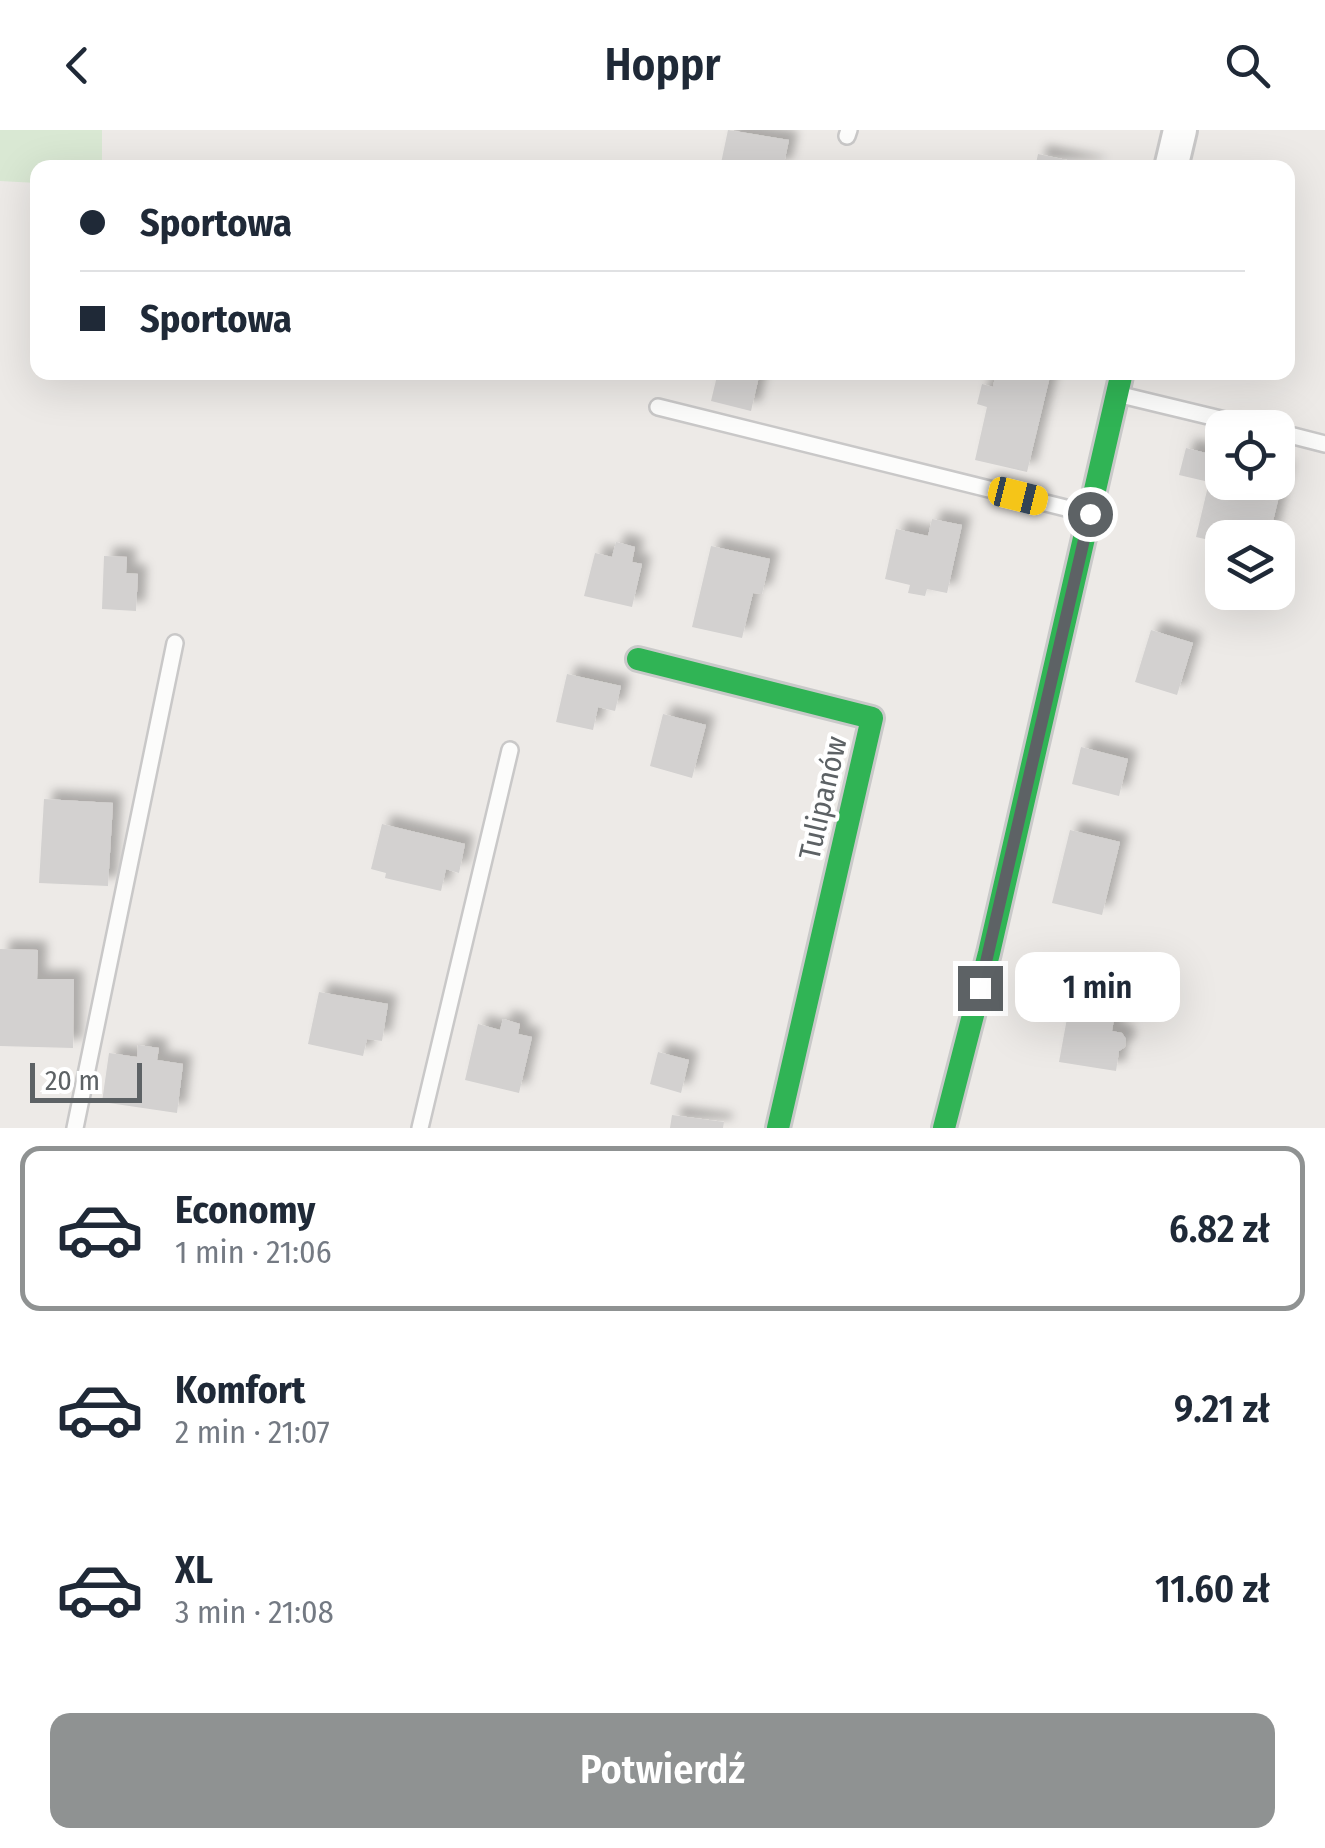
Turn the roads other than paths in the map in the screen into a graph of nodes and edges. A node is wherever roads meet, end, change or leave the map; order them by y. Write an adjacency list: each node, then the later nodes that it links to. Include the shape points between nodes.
1 (1180, 130): 2 (street)
2 (1173, 160)
3 (1120, 383): 5 (lane); 8 (street)
4 (658, 408): 8 (lane)
5 (1205, 411)
6 (1295, 436): 7 (lane)
7 (1325, 444)
8 (1090, 514): 15 (street)
9 (174, 644): 12 (lane)
10 (638, 658): 14 (street, Tulipanów, via 872,718)
11 (510, 750): 13 (lane)
12 (75, 1128)
13 (420, 1128)
14 (778, 1128)
15 (944, 1128)

